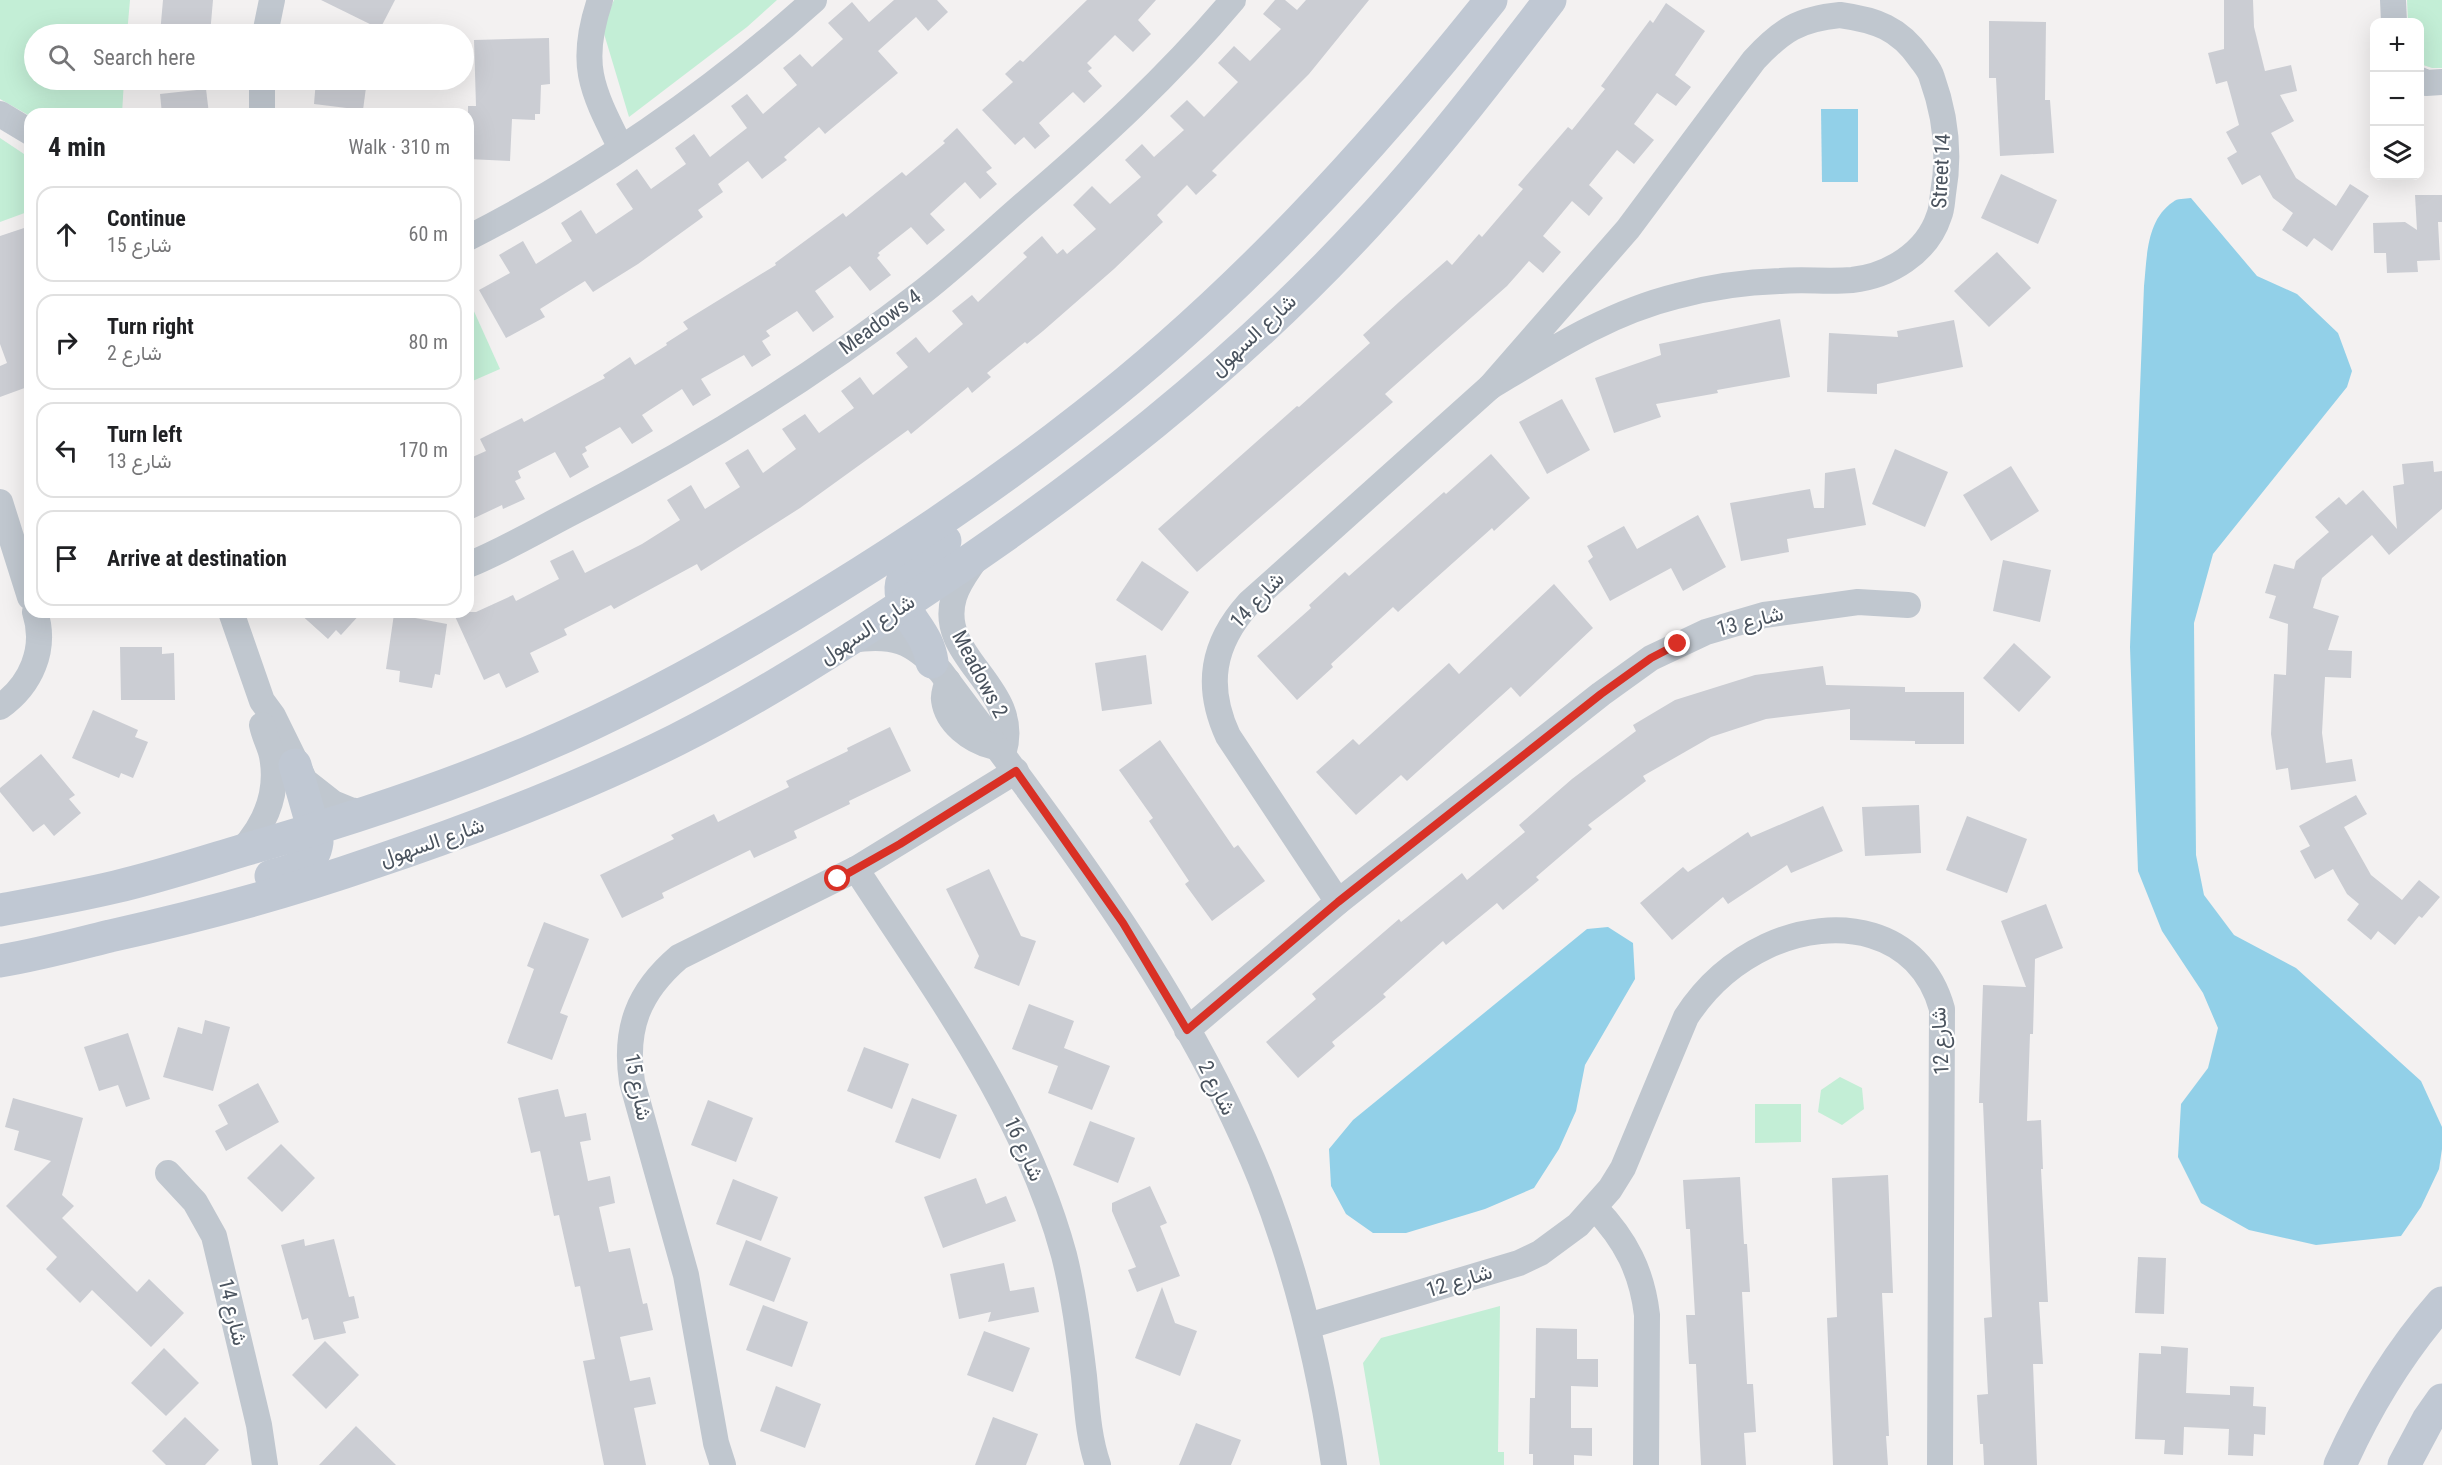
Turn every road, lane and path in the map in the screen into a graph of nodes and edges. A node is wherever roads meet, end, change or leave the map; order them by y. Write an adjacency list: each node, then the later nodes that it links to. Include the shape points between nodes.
1 (272, 0): 9 (street)
2 (600, 0): 14 (street, via 590,27 592,87)
3 (814, 0): 14 (street, via 743,60)
4 (1233, 0): 20 (street, Meadows 4, via 1087,151 926,289 868,332 686,451)
5 (1491, 0): 17 (main road, via 1371,145 1303,217 1233,286)
6 (1550, 0): 19 (main road, شارع السهول, via 1423,161 1301,291 1170,411)
7 (2393, 0): 8 (street)
8 (2394, 18)
9 (267, 24)
10 (262, 90): 11 (street)
11 (262, 108)
12 (0, 114): 13 (street)
13 (24, 128)
14 (621, 148): 15 (street)
15 (474, 235)
16 (1490, 387): 16 (street, Street 14, via 1602,322 1653,302 1748,283 1869,277 1887,271 1919,249 1939,216 1946,158 1940,99 1930,72 1909,43 1881,24 1840,15 1816,17 1792,26 1772,41 1628,229); 37 (street, شارع 14, via 1249,603 1220,648 1214,684 1220,720)
17 (1085, 416): 22 (main road, via 1008,490 913,566 902,584); 33 (main road, via 915,538 730,654 537,749)
18 (0, 502): 21 (street)
19 (978, 555): 22 (main road, شارع السهول); 27 (street, Meadows 2, via 958,586 952,607 953,628)
20 (474, 562)
21 (24, 578)
22 (903, 605): 26 (main road, شارع السهول); 28 (main road)
23 (1908, 605): 37 (street, شارع 13, via 1858,603 1764,615 1706,632 1651,658)
24 (36, 618): 30 (street, via 39,640 36,661 27,681)
25 (233, 618): 29 (street)
26 (851, 640): 28 (street, Meadows 2, via 897,640 919,650); 39 (main road, شارع السهول, via 705,725 549,798 302,887)
27 (965, 652): 28 (street); 31 (street, Meadows 2, via 1004,711)
28 (940, 672): 31 (street, Meadows 2, via 948,712 972,739)
29 (262, 701): 32 (street); 35 (street, via 263,728 272,755 272,797 266,817)
30 (0, 707)
31 (1005, 757): 36 (street, شارع 15); 41 (street, شارع 2, via 1123,923)
32 (296, 765): 33 (street, via 318,793 350,810); 34 (main road)
33 (367, 813): 34 (main road)
34 (313, 831): 35 (main road); 39 (main road, via 316,852 303,866 220,894)
35 (241, 851): 38 (main road, via 116,887)
36 (856, 869): 48 (street, شارع 15, via 679,957 651,986 634,1022 629,1062 632,1082 686,1275); 49 (street, شارع 16, via 993,1081 1026,1148 1061,1245 1072,1291 1089,1430)
37 (1338, 902): 41 (street, شارع 13)
38 (0, 910)
39 (133, 931): 40 (main road, شارع السهول)
40 (0, 961)
41 (1187, 1030): 45 (street, شارع 2, via 1261,1180)
42 (168, 1173): 47 (street, شارع 14, via 195,1202 214,1236)
43 (1595, 1208): 45 (street, شارع 12, via 1560,1240 1519,1263); 51 (street, via 1622,1238 1645,1295); 52 (street, شارع 12, via 1623,1168 1686,1017 1729,968 1777,942 1810,932 1871,935 1904,950 1929,976 1942,1009)
44 (2442, 1303): 53 (main road, via 2390,1371)
45 (1308, 1326): 50 (street, شارع 2)
46 (2442, 1400): 54 (main road)
47 (265, 1465)
48 (723, 1465)
49 (1098, 1465)
50 (1334, 1465)
51 (1646, 1465)
52 (1940, 1465)
53 (2340, 1465)
54 (2404, 1465)

